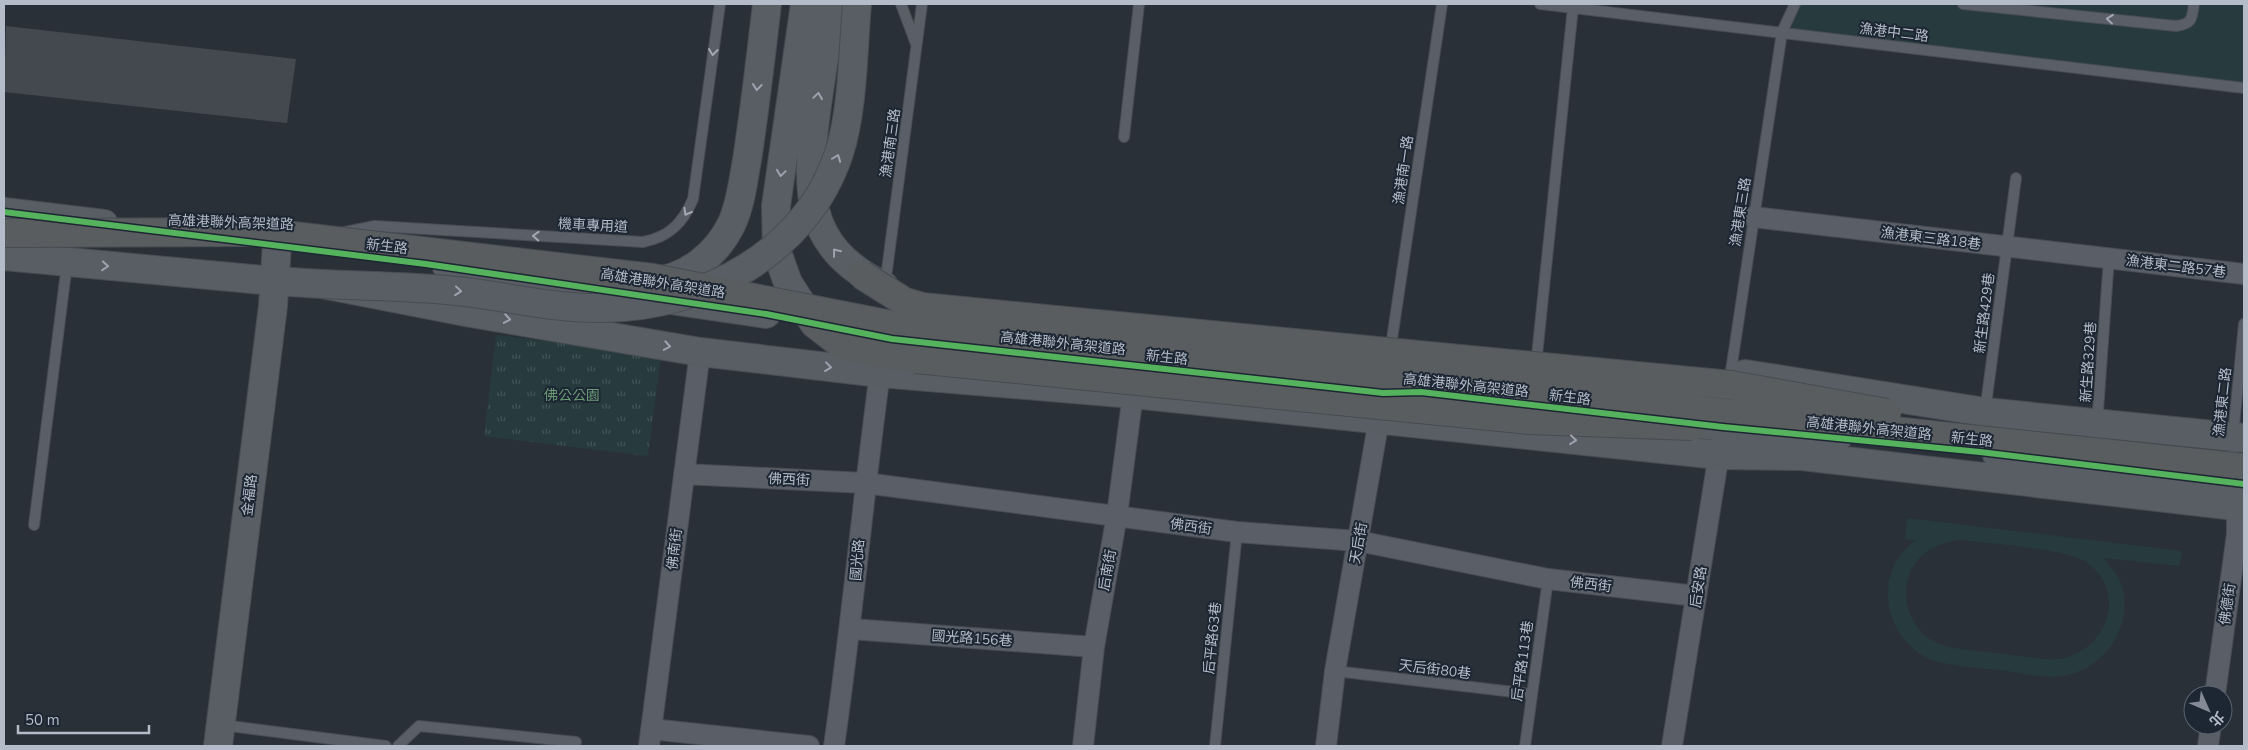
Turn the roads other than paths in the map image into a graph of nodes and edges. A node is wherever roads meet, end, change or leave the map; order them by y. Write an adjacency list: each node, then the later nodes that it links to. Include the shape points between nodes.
1 (720, 4): 24 (lane, 機車專用道, one-way to 24, via 693,199 679,224 664,235 643,242 375,226)
2 (767, 4): 29 (street, one-way to 29, via 754,119 739,206 721,240 694,268 675,278 637,282)
3 (805, 4): 36 (street, one-way to 36, via 776,206 777,252 788,283)
4 (832, 4): 32 (street, 新生路, one-way to 4, via 842,260 828,241 817,220 810,181 812,144)
5 (857, 4): 33 (street, one-way to 5, bridge, via 456,291 601,308 639,306 696,292 731,277 783,242 806,216 826,184 840,152 847,116)
6 (901, 4): 16 (lane)
7 (922, 4): 16 (lane, 漁港南三路)
8 (1139, 4): 18 (lane)
9 (1442, 4): 39 (lane, 漁港南一路)
10 (1540, 4): 14 (lane, 漁港中二路)
11 (1795, 4): 15 (lane, 漁港東三路)
12 (1962, 4): 13 (lane, one-way to 12, via 2192,18 2185,25 2176,26)
13 (2194, 4)
14 (1573, 8): 15 (lane, 漁港中二路); 41 (lane)
15 (1782, 32): 17 (lane, 漁港中二路); 22 (lane, 漁港東三路)
16 (917, 48): 32 (lane, 漁港南三路)
17 (2244, 88)
18 (1124, 138)
19 (2016, 178): 25 (lane, 新生路429巷)
20 (4, 212): 24 (street, 新生路)
21 (4, 217): 50 (highway, 高雄港聯外高架道路, bridge, via 260,221 656,265 888,313)
22 (1753, 217): 25 (street, 漁港東三路18巷); 42 (lane, 漁港東三路)
23 (4, 233): 50 (highway, 高雄港聯外高架道路, bridge, via 259,232 653,278 886,324)
24 (277, 244): 29 (street, 新生路); 31 (street, 金福路)
25 (2007, 246): 27 (street, 漁港東三路18巷); 51 (lane, 新生路429巷)
26 (4, 256): 28 (street)
27 (2109, 258): 30 (street, 漁港東二路57巷); 48 (lane, 新生路329巷)
28 (67, 262): 31 (street, one-way to 31); 59 (lane)
29 (426, 264): 34 (street, 新生路)
30 (2244, 274)
31 (274, 281): 33 (street); 69 (street, 金福路)
32 (873, 281): 37 (street, 新生路, via 924,298); 50 (highway, bridge, via 905,302 922,307 1731,385)
33 (322, 284): 40 (street, one-way to 40)
34 (766, 314)
35 (2244, 324): 52 (lane, 漁港東二路)
36 (816, 325): 43 (street, via 837,346); 50 (highway, bridge, via 850,348 916,359 1529,420)
37 (1342, 335): 39 (street, 新生路); 44 (street, 新生路)
38 (892, 339): 44 (street, 新生路)
39 (1392, 340): 41 (street, 新生路); 44 (street, 天后街)
40 (700, 352): 43 (street, one-way to 43); 55 (street, 佛南街)
41 (1538, 353): 42 (street, 新生路); 46 (lane)
42 (1730, 372): 49 (lane, 漁港東三路); 51 (street, 新生路)
43 (880, 373): 45 (street); 56 (street, 國光路)
44 (1385, 380): 46 (street, 新生路, via 1421,392); 47 (street, 天后街)
45 (1133, 394): 47 (street); 58 (street, 后南街)
46 (1532, 405): 49 (street, 新生路)
47 (1379, 420): 53 (street, one-way to 53); 61 (street, 天后街)
48 (2097, 423): 51 (street, 新生路); 52 (street, 新生路); 54 (lane, 新生路329巷)
49 (1723, 427): 51 (street, 新生路); 53 (street, 后安路)
50 (1932, 428): 52 (highway, 高雄港聯外高架道路); 57 (highway, 高雄港聯外高架道路, bridge)
51 (1983, 428): 54 (street, 新生路)
52 (2240, 442): 57 (lane, 漁港東二路, via 2232,445)
53 (1719, 455): 57 (street, via 1802,456); 63 (street, 后安路)
54 (2094, 468): 57 (street, 新生路)
55 (684, 474): 56 (street, 佛西街); 70 (street, 佛南街)
56 (865, 483): 58 (street, 佛西街); 64 (street, 國光路)
57 (2241, 497): 67 (street, 佛德街)
58 (1117, 515): 60 (street, 佛西街); 65 (street, 后南街)
59 (34, 525)
60 (1237, 532): 61 (street, 佛西街); 77 (lane, 后平路63巷)
61 (1358, 541): 62 (street, 佛西街); 66 (street, 天后街)
62 (1548, 579): 63 (street, 佛西街); 68 (lane, 后平路113巷)
63 (1696, 596): 80 (street, 后安路)
64 (851, 629): 65 (street, 國光路156巷); 75 (street, 國光路)
65 (1094, 648): 76 (street, 后南街)
66 (1335, 671): 68 (lane, 天后街80巷); 78 (street, 天后街)
67 (2216, 685)
68 (1531, 694): 79 (lane, 后平路113巷)
69 (219, 735): 72 (lane)
70 (650, 738): 74 (street)
71 (576, 742): 73 (lane, via 419,726)
72 (386, 746)
73 (398, 746)
74 (809, 746)
75 (834, 746)
76 (1083, 746)
77 (1215, 746)
78 (1326, 746)
79 (1525, 746)
80 (1672, 746)

